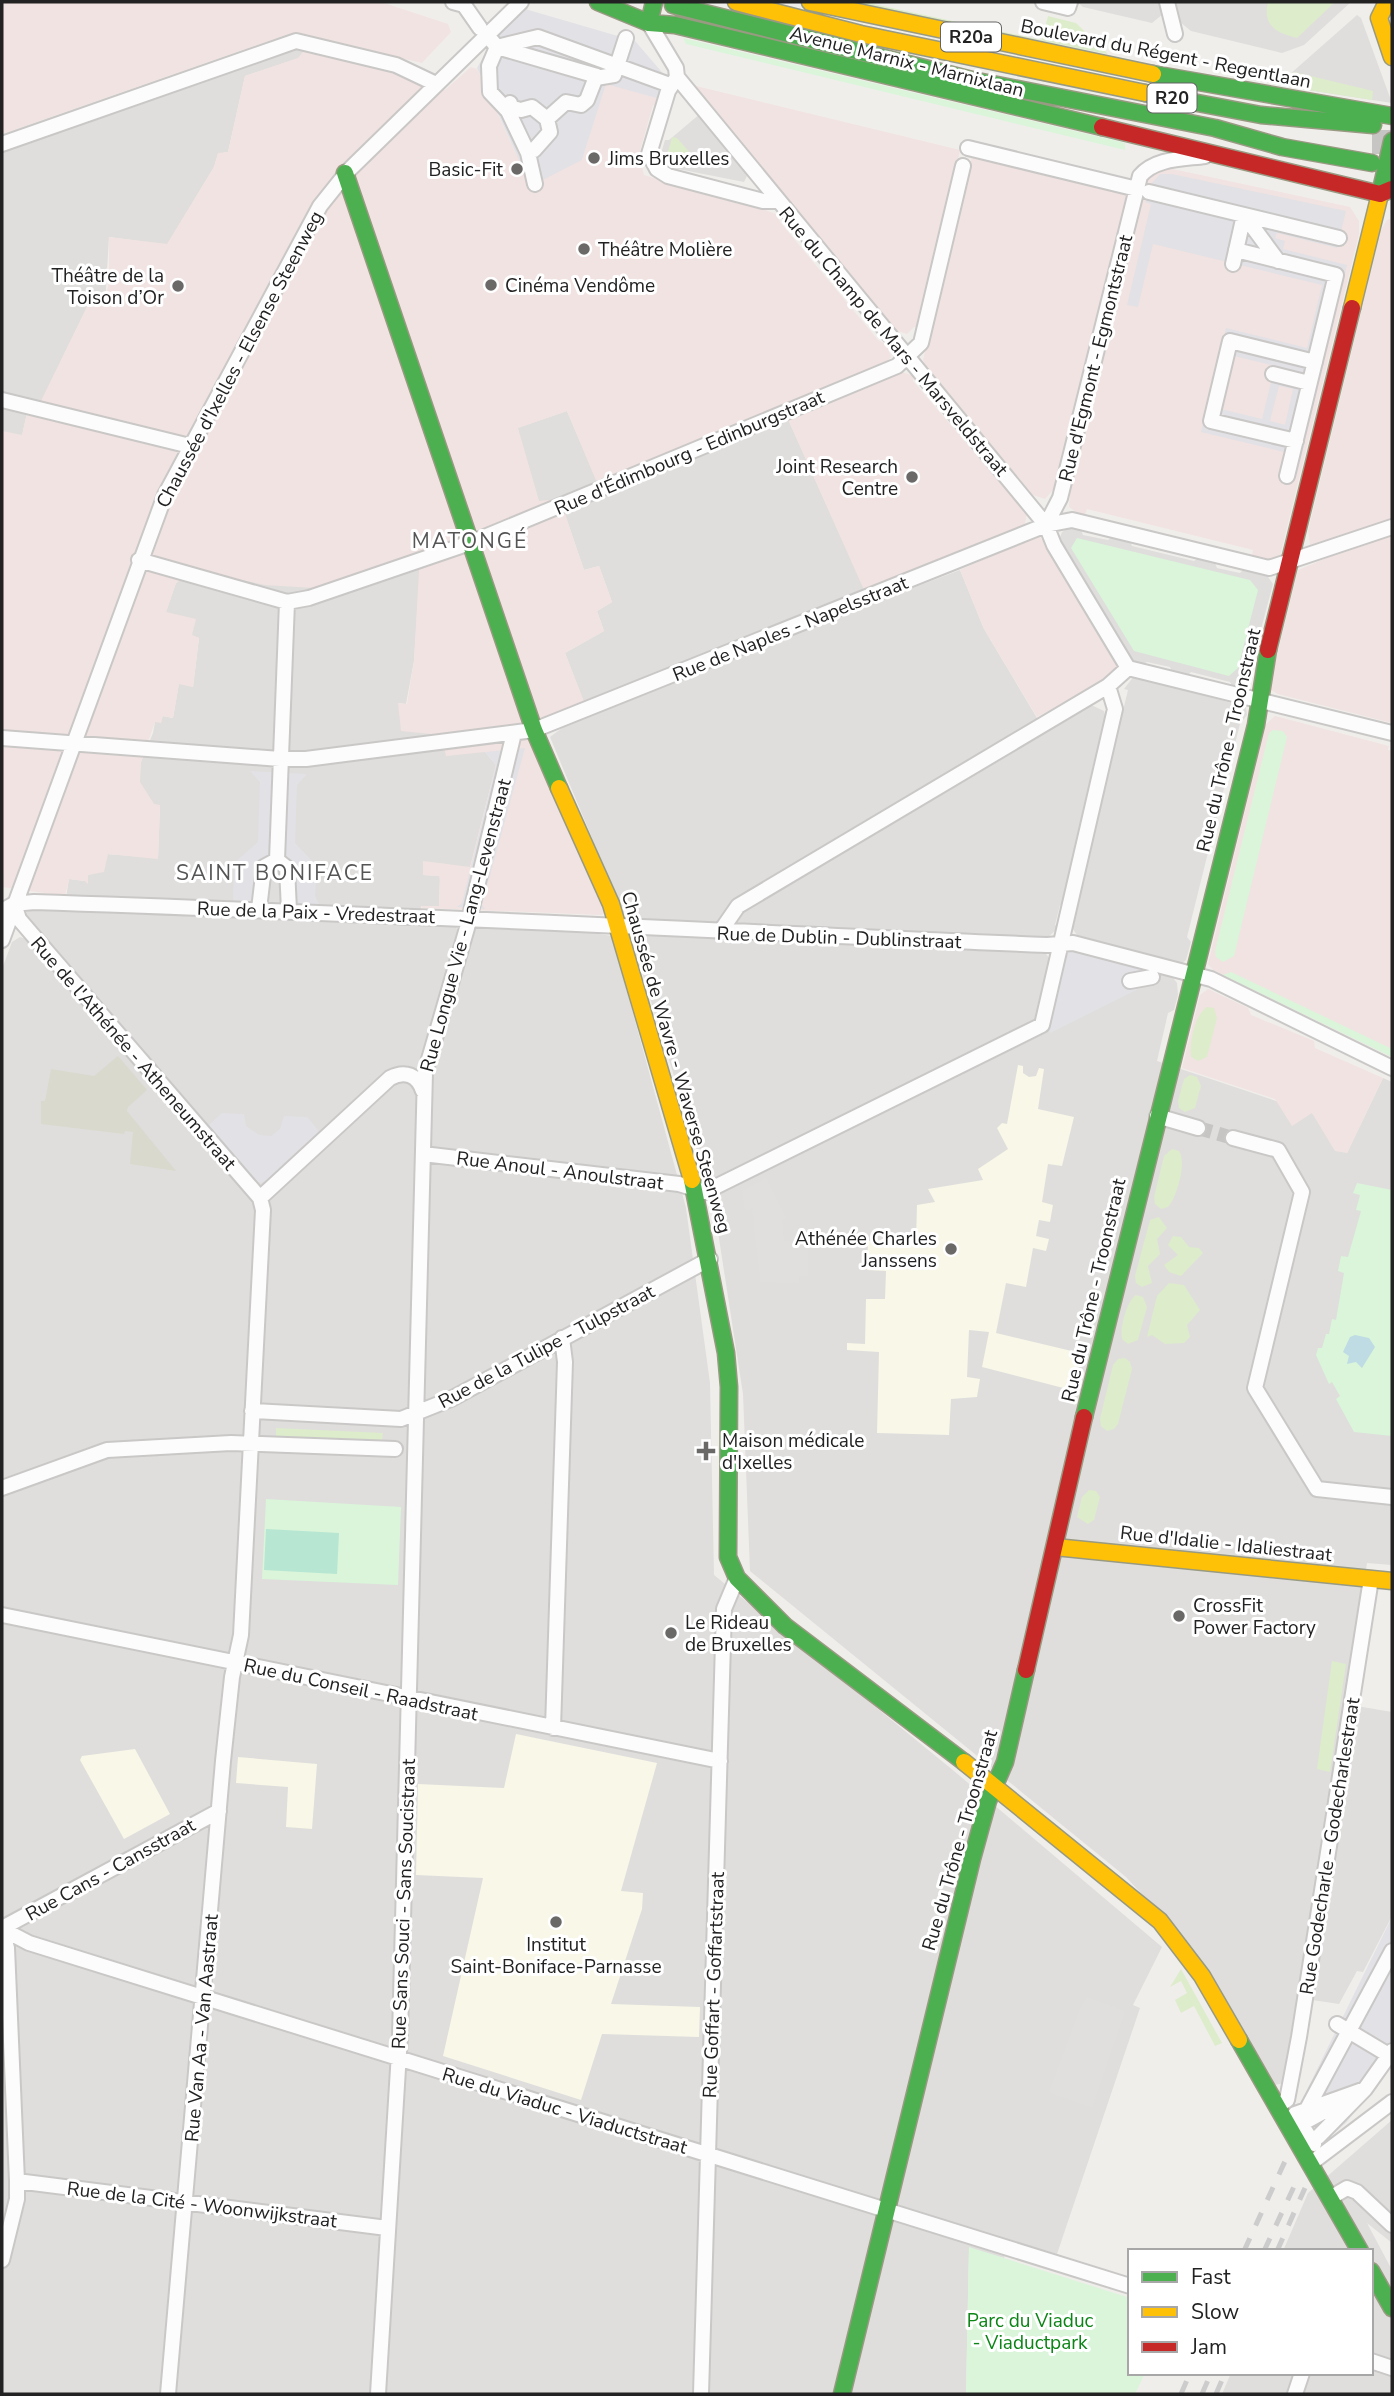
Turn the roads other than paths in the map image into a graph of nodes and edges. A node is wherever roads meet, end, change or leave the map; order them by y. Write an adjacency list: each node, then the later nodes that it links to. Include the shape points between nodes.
1 (453, 2): 14 (street, via 464,5)
2 (521, 2): 25 (street, Chaussée d'Ixelles - Elsense Steenweg)
3 (598, 2): 13 (main road, Avenue Marnix - Marnixlaan)
4 (654, 2): 13 (main road)
5 (736, 2): 19 (main road, R20)
6 (810, 2): 12 (main road, Boulevard du Régent - Regentlaan / R20a)
7 (1043, 2): 11 (street, Boulevard du Régent - Regentlaan)
8 (1167, 2): 15 (street)
9 (1387, 2): 18 (main road, via 1379,18)
10 (673, 5): 24 (main road, R20)
11 (1069, 5)
12 (899, 22): 19 (main road); 20 (main road, Boulevard du Régent - Regentlaan / R20a)
13 (649, 23): 23 (main road, Avenue Marnix - Marnixlaan, via 675,25); 26 (street, Rue du Champ de Mars - Marsveldstraat, via 676,68)
14 (480, 28)
15 (1175, 34)
16 (626, 38): 21 (street)
17 (494, 44): 21 (street, via 538,37); 22 (street); 27 (street, via 485,71 490,92)
18 (1392, 57)
19 (972, 58): 20 (main road); 31 (main road, R20, via 1262,115)
20 (1080, 60): 29 (main road, Boulevard du Régent - Regentlaan / R20a)
21 (618, 64): 22 (street, via 614,75); 26 (street)
22 (596, 79): 30 (street, via 581,105 566,102)
23 (890, 79): 24 (main road); 28 (main road, Avenue Marnix - Marnixlaan)
24 (972, 80): 28 (main road); 32 (main road, R20)
25 (436, 84): 35 (street, via 396,65 296,41); 41 (street, Chaussée d'Ixelles - Elsense Steenweg)
26 (671, 84): 45 (street, Rue du Champ de Mars - Marsveldstraat); 45 (street, via 649,154 657,169 668,176 763,201)
27 (514, 108): 30 (street, via 532,107); 37 (street)
28 (1044, 116): 38 (main road, Avenue Marnix - Marnixlaan)
29 (1392, 116)
30 (547, 119): 37 (street, via 550,132)
31 (1373, 125)
32 (1215, 128): 33 (main road, R20); 39 (main road, via 1282,147)
33 (1335, 139)
34 (1392, 141): 44 (main road, Rue du Trône - Troonstraat)
35 (2, 144)
36 (968, 148): 43 (street)
37 (531, 152): 42 (street)
38 (1208, 155): 43 (street, Avenue Marnix - Marnixlaan, via 1147,167 1140,176); 44 (main road, Avenue Marnix - Marnixlaan)
39 (1371, 163)
40 (963, 166): 49 (street, via 921,343)
41 (345, 173): 55 (street, Chaussée d'Ixelles - Elsense Steenweg, via 320,206); 59 (main road, Chaussée de Wavre - Waverse Steenweg)
42 (535, 184)
43 (1143, 191): 46 (street); 57 (street, Rue d'Egmont - Egmontstraat, via 1060,498)
44 (1386, 192): 61 (main road, Rue du Trône - Troonstraat)
45 (779, 201): 49 (street, Rue du Champ de Mars - Marsveldstraat)
46 (1244, 215): 47 (street); 48 (street); 48 (street, via 1234,257)
47 (1339, 238)
48 (1278, 261): 50 (street, via 1336,275)
49 (906, 357): 57 (street, Rue du Champ de Mars - Marsveldstraat); 59 (street, Rue d'Édimbourg - Edinburgstraat, via 897,366)
50 (1315, 362): 52 (street); 54 (street, via 1230,341 1211,421)
51 (1273, 374): 52 (street)
52 (1310, 383): 54 (street)
53 (2, 400): 55 (street)
54 (1296, 441): 56 (street)
55 (190, 446): 60 (street, Chaussée d'Ixelles - Elsense Steenweg)
56 (1287, 476)
57 (1046, 525): 61 (street, Rue de Naples - Napelsstraat, via 1072,520 1269,568); 63 (street, Rue du Champ de Mars - Marsveldstraat); 66 (street, Rue de Naples - Napelsstraat)
58 (1392, 527): 61 (street, Rue de Naples - Napelsstraat)
59 (470, 544): 62 (street, Rue d'Édimbourg - Edinburgstraat); 66 (main road, Chaussée de Wavre - Waverse Steenweg)
60 (139, 561): 62 (street); 70 (street, Chaussée d'Ixelles - Elsense Steenweg)
61 (1290, 562): 65 (main road, Rue du Trône - Troonstraat)
62 (287, 602): 71 (street)
63 (1128, 668): 64 (street); 65 (street)
64 (1108, 686): 78 (street, via 738,906); 80 (street, via 1115,709)
65 (1259, 700): 68 (street); 81 (main road, Rue du Trône - Troonstraat)
66 (534, 730): 67 (street, Rue de Naples - Napelsstraat); 77 (main road, Chaussée de Wavre - Waverse Steenweg, via 596,865)
67 (514, 733): 71 (street, Rue de Naples - Napelsstraat); 76 (street, Rue Longue Vie - Lang-Levenstraat)
68 (1392, 733)
69 (2, 738): 70 (street, Rue de Naples - Napelsstraat)
70 (74, 742): 71 (street, Rue de Naples - Napelsstraat); 73 (street, Chaussée d'Ixelles - Elsense Steenweg)
71 (281, 759): 72 (street)
72 (277, 860): 74 (street, via 264,867); 75 (street, via 287,868)
73 (6, 905): 74 (street, Rue de la Paix - Vredestraat); 79 (street, Chaussée d'Ixelles - Elsense Steenweg); 91 (street, Rue de l'Athénée - Atheneumstraat)
74 (259, 909): 75 (street, Rue de la Paix - Vredestraat)
75 (289, 910): 76 (street, Rue de la Paix - Vredestraat)
76 (468, 918): 77 (street, Rue de la Paix - Vredestraat); 85 (street, Rue Longue Vie - Lang-Levenstraat, via 425,1073)
77 (618, 928): 78 (street, Rue de Dublin - Dublinstraat); 90 (main road, Chaussée de Wavre - Waverse Steenweg)
78 (720, 932): 80 (street, Rue de Dublin - Dublinstraat)
79 (2, 940)
80 (1059, 944): 81 (street, Rue de Dublin - Dublinstraat, via 1073,943); 90 (street, via 1042,1025 717,1188)
81 (1194, 976): 84 (street, Rue de Dublin - Dublinstraat, via 1211,979); 86 (main road, Rue du Trône - Troonstraat)
82 (1152, 977): 83 (street)
83 (1130, 981)
84 (1392, 1068)
85 (424, 1093): 89 (street, Rue Longue Vie - Lang-Levenstraat); 91 (street, via 415,1077 390,1078)
86 (1157, 1116): 87 (street); 100 (main road, Rue du Trône - Troonstraat)
87 (1198, 1128)
88 (1233, 1138): 99 (street, via 1278,1150 1302,1192 1255,1388 1317,1489)
89 (423, 1154): 90 (street, Rue Anoul - Anoulstraat, via 679,1184); 95 (street, Rue Longue Vie - Lang-Levenstraat)
90 (695, 1190): 92 (main road, Chaussée de Wavre - Waverse Steenweg)
91 (260, 1198): 94 (street, Rue Van Aa - Van Aastraat)
92 (710, 1259): 93 (street, Rue de la Tulipe - Tulpstraat); 101 (main road, Chaussée de Wavre - Waverse Steenweg, via 729,1387 728,1557)
93 (562, 1338): 95 (street, Rue de la Tulipe - Tulpstraat, via 452,1399); 107 (street)
94 (252, 1411): 95 (street, Rue de la Tulipe - Tulpstraat, via 401,1419); 96 (street, Rue Van Aa - Van Aastraat)
95 (416, 1413): 106 (street, Rue Sans Souci - Sans Soucistraat)
96 (250, 1443): 97 (street); 98 (street, via 107,1450); 105 (street, Rue Van Aa - Van Aastraat)
97 (395, 1449)
98 (2, 1488)
99 (1392, 1497)
100 (1055, 1547): 102 (main road, Rue d'Idalie - Idaliestraat); 109 (main road, Rue du Trône - Troonstraat, via 1005,1762)
101 (737, 1578): 108 (street, Rue Goffart - Goffartstraat, via 724,1609); 109 (main road, Chaussée de Wavre - Waverse Steenweg, via 785,1626)
102 (1371, 1579): 103 (main road, Rue d'Idalie - Idaliestraat); 119 (street, Rue Godecharle - Godecharlestraat, via 1299,2037 1287,2100)
103 (1392, 1581)
104 (2, 1615): 105 (street, Rue du Conseil - Raadstraat)
105 (236, 1663): 106 (street, Rue du Conseil - Raadstraat); 110 (street, Rue Van Aa - Van Aastraat)
106 (408, 1699): 107 (street, Rue du Conseil - Raadstraat); 116 (street, Rue Sans Souci - Sans Soucistraat)
107 (554, 1728): 108 (street, Rue du Conseil - Raadstraat)
108 (720, 1761): 122 (street, Rue Goffart - Goffartstraat)
109 (995, 1786): 119 (main road, Chaussée de Wavre - Waverse Steenweg, via 1160,1921 1202,1976); 127 (main road, Rue du Trône - Troonstraat, via 968,1873)
110 (219, 1811): 111 (street, Rue Cans - Cansstraat); 113 (street, Rue Van Aa - Van Aastraat)
111 (2, 1929): 113 (street, Rue du Viaduc - Viaductstraat, via 29,1942); 124 (street, via 7,1948)
112 (1392, 1952): 114 (street)
113 (204, 1997): 116 (street, Rue du Viaduc - Viaductstraat); 126 (street, Rue Van Aa - Van Aastraat)
114 (1343, 2026): 115 (street); 120 (street)
115 (1391, 2054): 117 (street)
116 (399, 2057): 122 (street, Rue du Viaduc - Viaductstraat); 129 (street, Rue Sans Souci - Sans Soucistraat)
117 (1364, 2089): 120 (street); 121 (street); 121 (street, via 1316,2141)
118 (1392, 2102): 123 (street)
119 (1277, 2106): 123 (main road, Chaussée de Wavre - Waverse Steenweg)
120 (1307, 2109): 121 (street, via 1295,2114)
121 (1301, 2124)
122 (708, 2155): 127 (street, Rue du Viaduc - Viaductstraat); 140 (street, Rue Goffart - Goffartstraat)
123 (1310, 2164): 125 (main road, Chaussée de Wavre - Waverse Steenweg)
124 (17, 2181): 126 (street, Rue de la Cité - Woonwijkstraat); 131 (street)
125 (1330, 2198): 128 (street, via 1347,2188 1357,2192); 130 (main road, Chaussée de Wavre - Waverse Steenweg)
126 (185, 2202): 129 (street, Rue de la Cité - Woonwijkstraat); 138 (street, Rue Van Aa - Van Aastraat)
127 (887, 2209): 133 (street, Rue du Viaduc - Viaductstraat); 141 (main road, Rue du Trône - Troonstraat)
128 (1392, 2225)
129 (387, 2228): 139 (street, Rue Sans Souci - Sans Soucistraat)
130 (1359, 2249)
131 (2, 2260)
132 (1373, 2275): 134 (main road)
133 (1128, 2285)
134 (1392, 2308)
135 (1373, 2362): 136 (street)
136 (1392, 2368)
137 (1301, 2375): 142 (street)
138 (169, 2394)
139 (378, 2394)
140 (701, 2394)
141 (842, 2394)
142 (1296, 2394)

